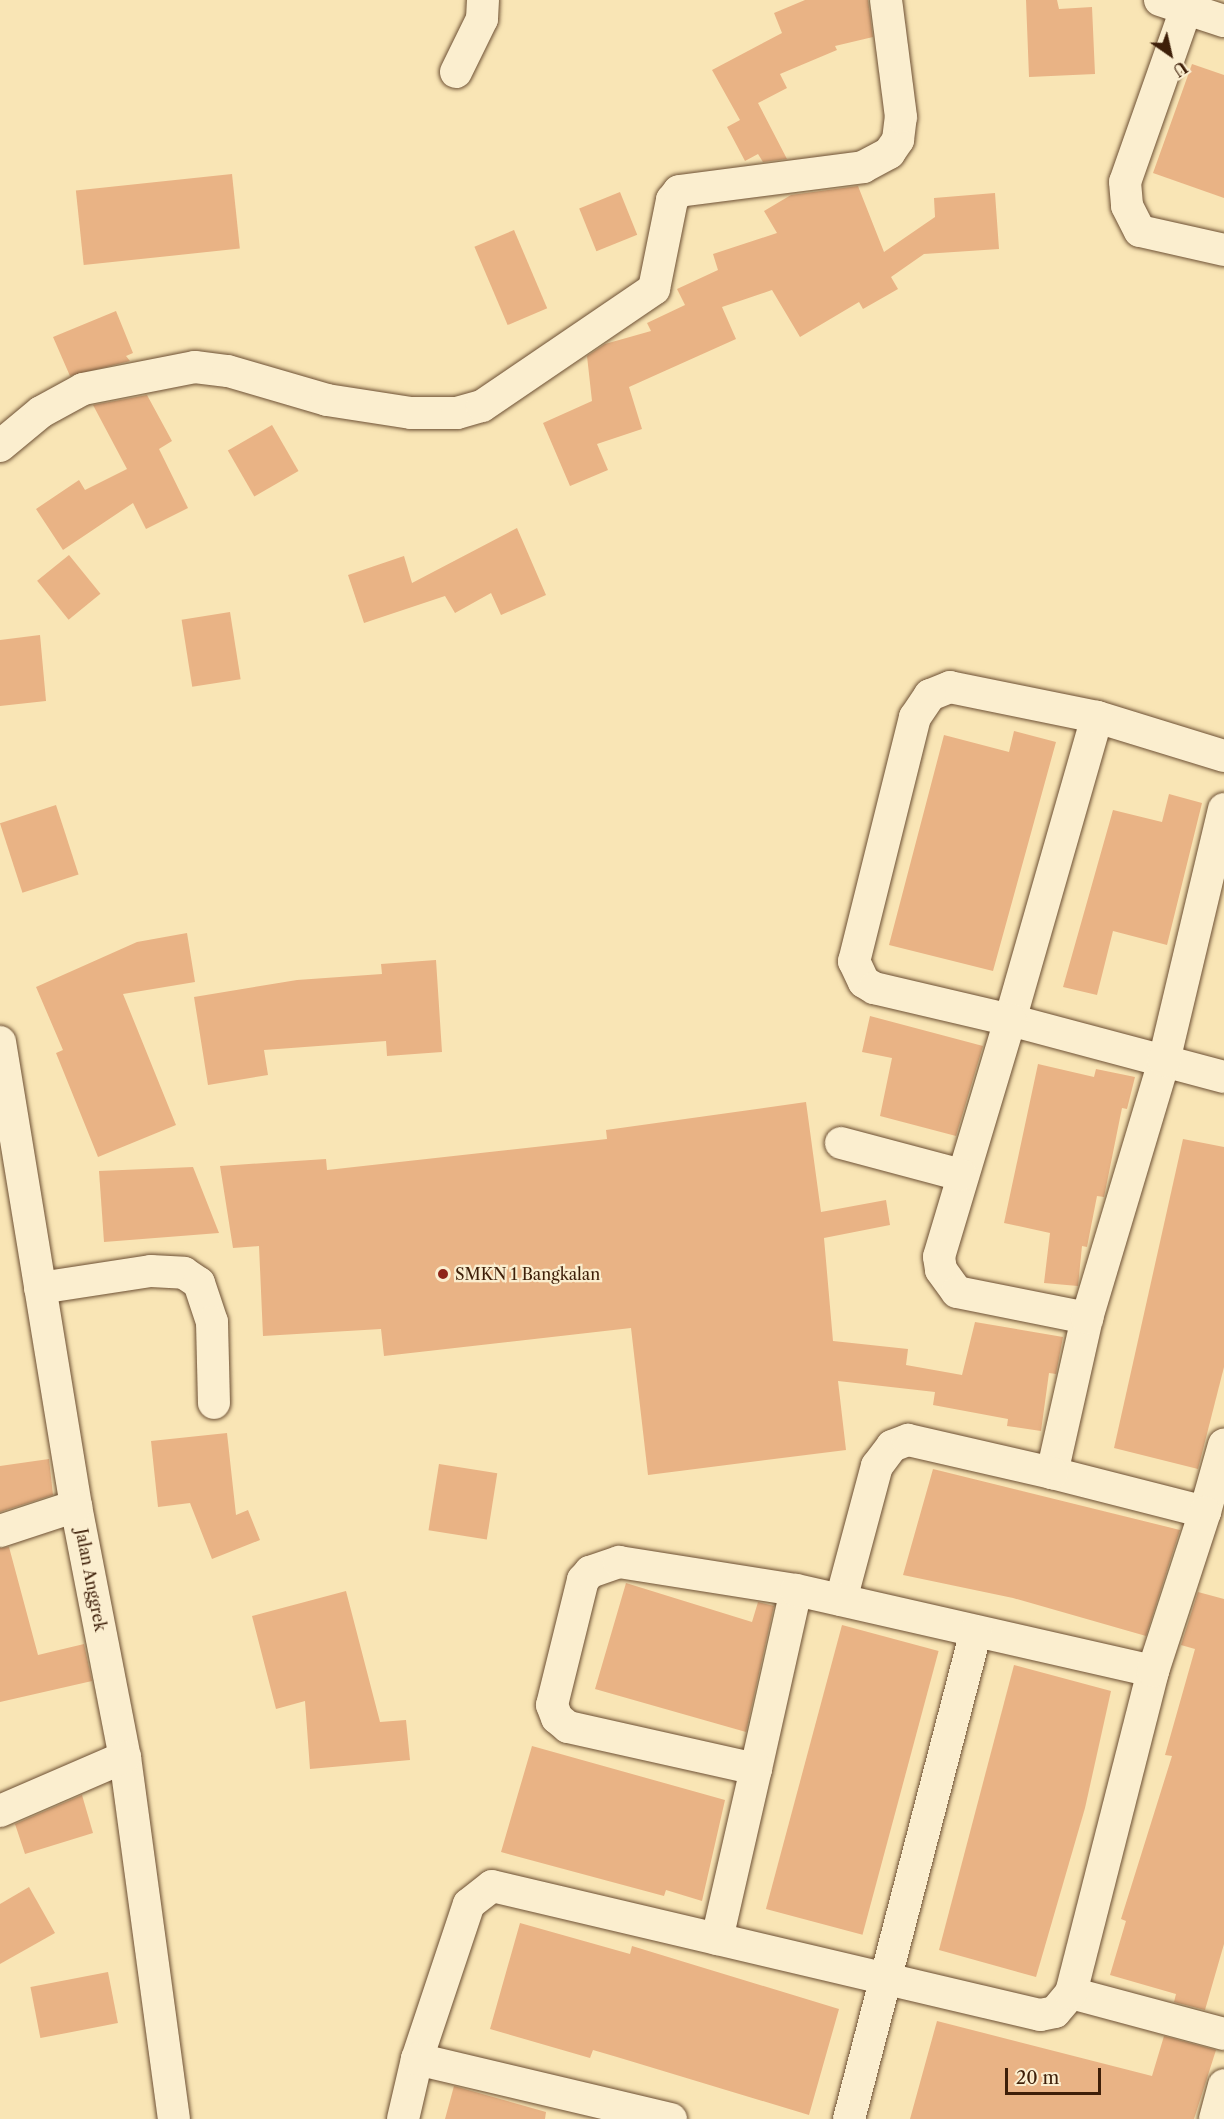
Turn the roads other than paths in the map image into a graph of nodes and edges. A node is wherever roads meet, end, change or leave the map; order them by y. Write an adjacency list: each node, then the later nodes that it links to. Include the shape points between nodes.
1 (483, 0): 5 (street, via 482,19)
2 (886, 0): 7 (street, via 901,117 898,140 889,153 863,167 679,191 672,200 654,289 482,406 457,413 411,412 327,400 228,370 195,368 83,389 41,412)
3 (1173, 4): 4 (street); 6 (street, via 1125,182 1127,206 1140,231)
4 (1224, 21)
5 (456, 72)
6 (1224, 250)
7 (0, 446)
8 (1097, 717): 9 (street); 11 (street); 11 (street, via 950,687 930,695 915,717 854,947 857,972 874,988)
9 (1224, 756)
10 (1224, 809): 13 (street)
11 (1010, 1020): 13 (street); 17 (street)
12 (0, 1042): 15 (street, Jalan Anggrek)
13 (1164, 1061): 14 (street); 19 (street)
14 (1224, 1077)
15 (7, 1126): 18 (street, Jalan Anggrek)
16 (841, 1143): 17 (street)
17 (961, 1175): 19 (street, via 939,1257 947,1281 969,1297)
18 (40, 1288): 20 (street, via 151,1271 184,1273 199,1283 212,1322); 23 (street, Jalan Anggrek)
19 (1087, 1318): 22 (street)
20 (214, 1403)
21 (1224, 1445): 24 (street)
22 (1052, 1473): 24 (street); 27 (street, via 908,1440 892,1446 878,1466)
23 (76, 1506): 25 (street); 30 (street, Jalan Anggrek)
24 (1205, 1512): 29 (street)
25 (0, 1531)
26 (796, 1590): 27 (street); 31 (street); 31 (street, via 620,1562 599,1566 582,1580 552,1705 568,1727)
27 (841, 1600): 28 (street)
28 (976, 1631): 29 (street); 34 (street)
29 (1153, 1671): 35 (street)
30 (126, 1757): 32 (street); 39 (street, Jalan Anggrek)
31 (756, 1769): 33 (street)
32 (0, 1811)
33 (717, 1939): 34 (street); 37 (street, via 500,1886 484,1889 470,1904)
34 (885, 1978): 35 (street, via 1040,2015 1056,2012); 42 (street)
35 (1071, 1993): 36 (street)
36 (1224, 2034)
37 (417, 2059): 40 (street); 41 (street)
38 (1224, 2085): 43 (street)
39 (174, 2119)
40 (403, 2119)
41 (671, 2119)
42 (849, 2119)
43 (1215, 2119)

